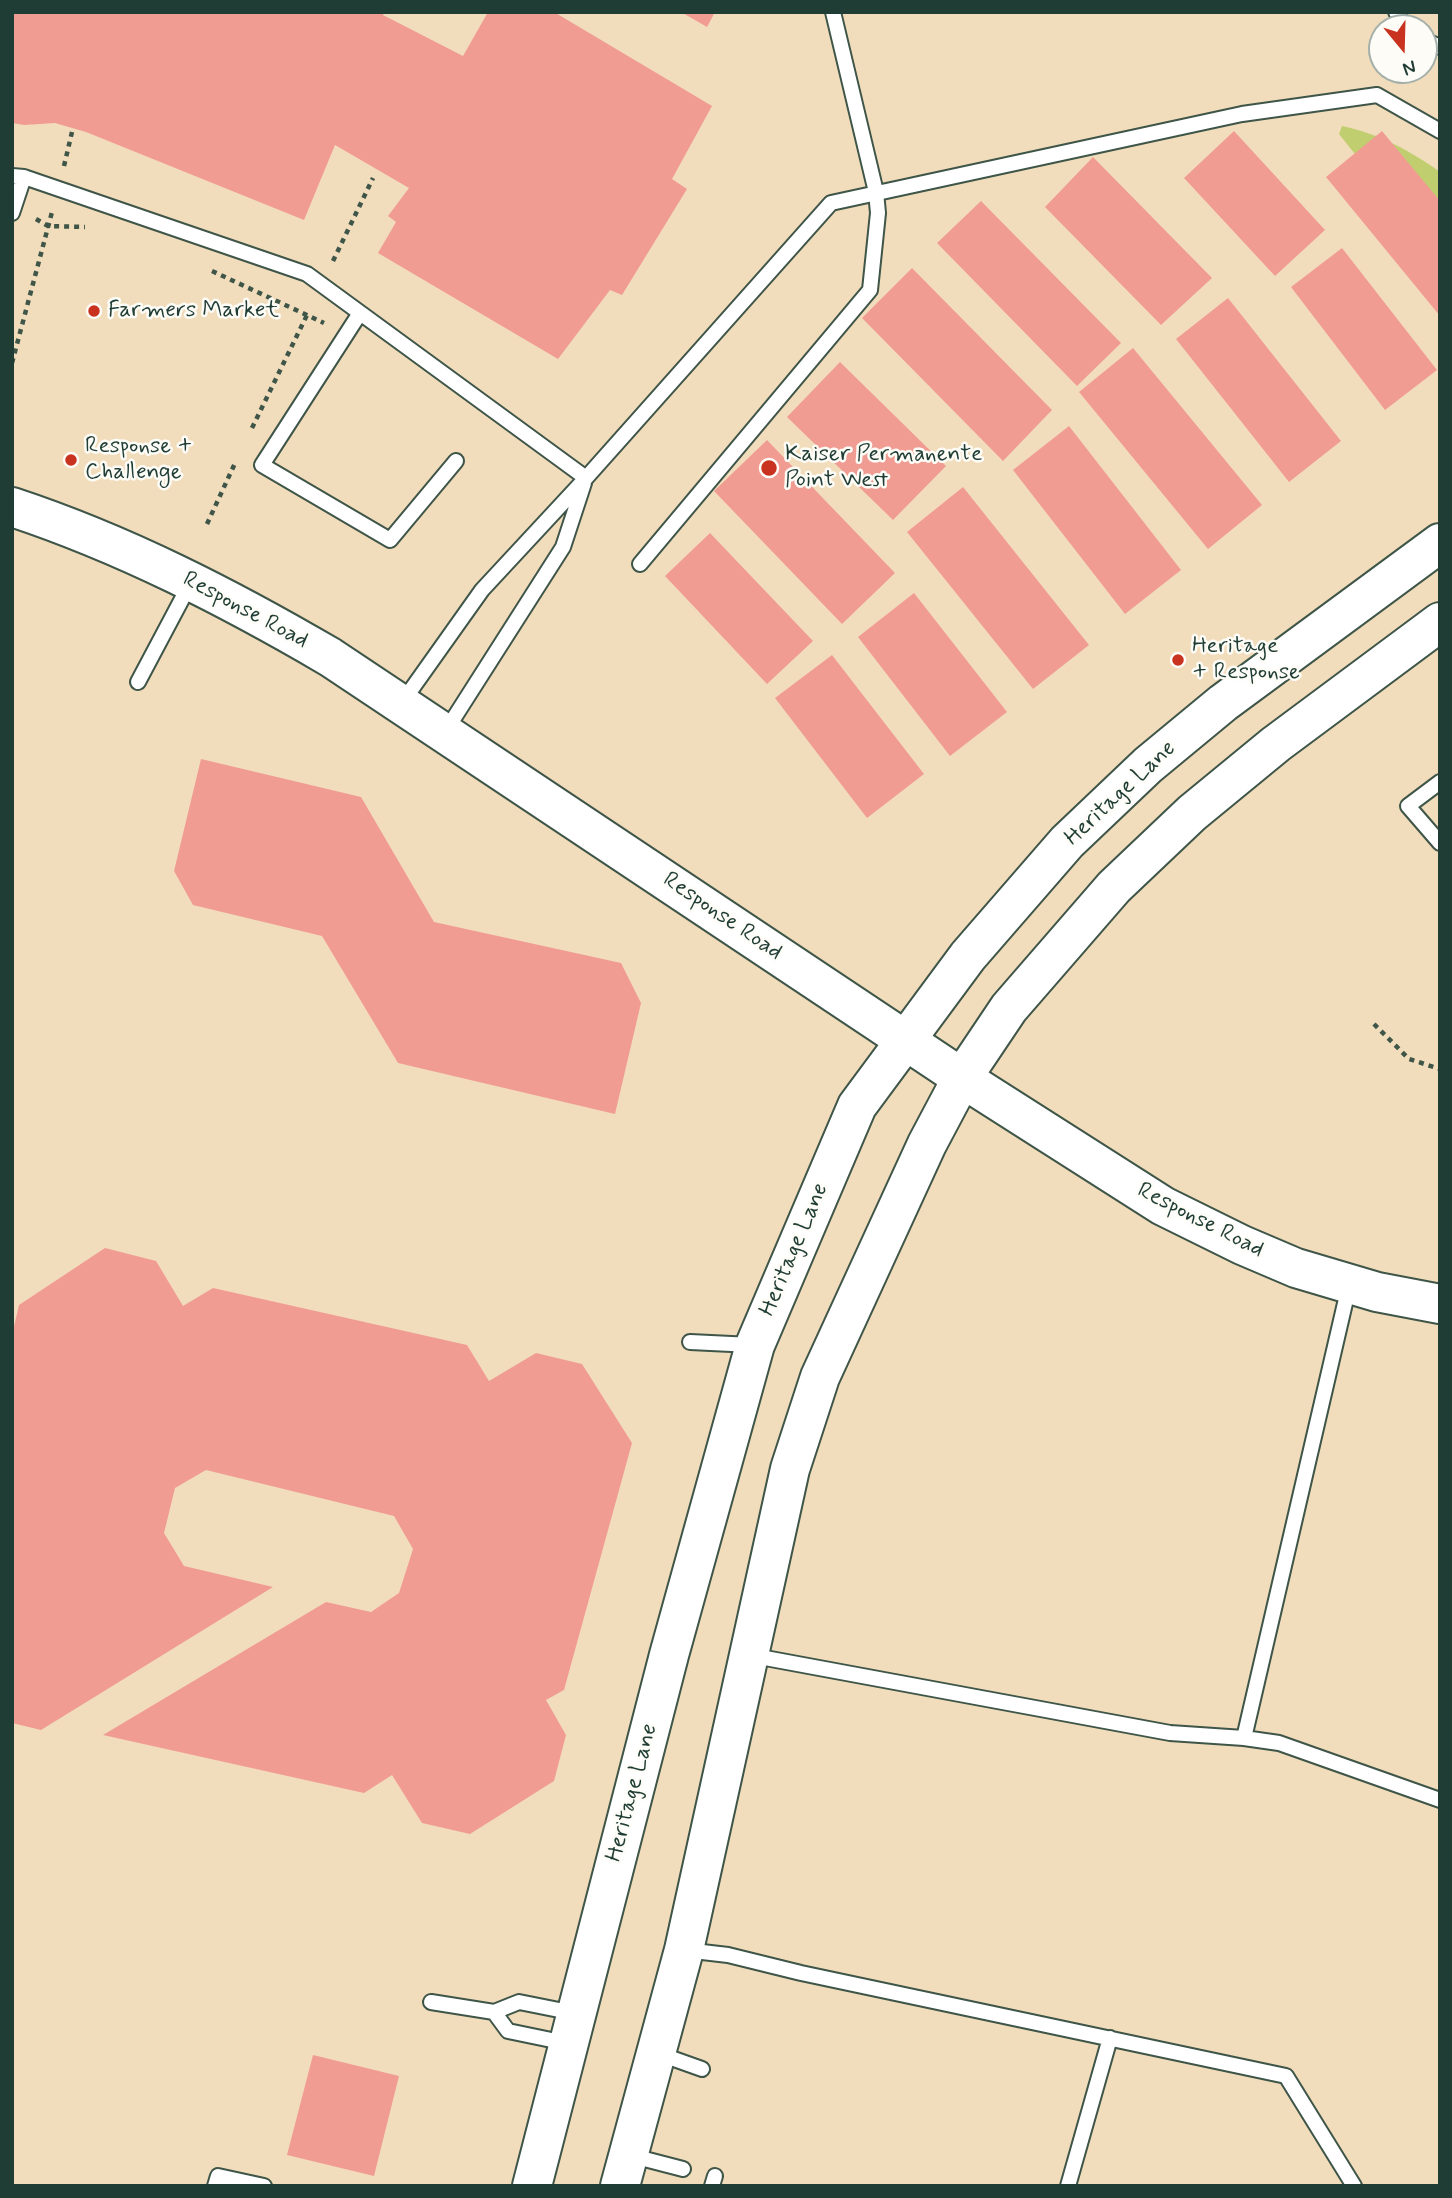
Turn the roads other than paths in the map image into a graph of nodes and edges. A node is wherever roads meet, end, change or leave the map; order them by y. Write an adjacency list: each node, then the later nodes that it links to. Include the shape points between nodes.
1 (833, 12): 4 (lane)
2 (1440, 131): 4 (lane, via 1377,95 1242,114)
3 (18, 176): 5 (lane); 6 (lane, via 307,274)
4 (876, 192): 8 (lane, via 831,202); 11 (lane, via 870,290)
5 (12, 213)
6 (360, 313): 7 (lane, via 262,465 390,540); 8 (lane)
7 (456, 461)
8 (586, 478): 15 (lane, via 482,590); 16 (lane, via 563,547)
9 (12, 507): 12 (main road, Response Road)
10 (1440, 543): 19 (main road, Heritage Lane, via 1236,693 1149,765 1067,842 968,956)
11 (640, 564)
12 (191, 581): 14 (lane); 15 (main road, Response Road, via 278,626)
13 (1440, 622): 20 (main road, via 1192,813 1124,878 1015,1001)
14 (138, 682)
15 (401, 705): 16 (main road, Response Road)
16 (444, 733): 19 (main road, Response Road)
17 (1440, 782): 18 (lane, via 1408,806)
18 (1440, 844)
19 (907, 1041): 20 (main road, Response Road); 24 (main road, Heritage Lane, via 857,1106)
20 (962, 1078): 21 (main road, Response Road, via 1163,1206 1296,1268); 25 (main road, via 820,1377 790,1469)
21 (1350, 1284): 22 (main road, Response Road); 26 (lane)
22 (1440, 1304)
23 (690, 1342): 24 (lane)
24 (755, 1345): 31 (main road, Heritage Lane)
25 (748, 1655): 26 (lane, via 1170,1733); 28 (main road)
26 (1244, 1738): 27 (lane, via 1279,1743)
27 (1440, 1800)
28 (684, 1950): 32 (lane, via 728,1955); 33 (main road)
29 (431, 2002): 30 (lane)
30 (494, 2012): 31 (lane, via 519,2002); 31 (lane, via 508,2031)
31 (572, 2028): 39 (main road, Heritage Lane)
32 (1110, 2038): 40 (lane); 41 (lane, via 1286,2076)
33 (654, 2053): 34 (lane); 36 (main road)
34 (702, 2069)
35 (683, 2169): 36 (lane)
36 (624, 2170)
37 (215, 2186): 38 (lane, via 218,2176)
38 (264, 2186)
39 (533, 2186)
40 (1068, 2186)
41 (1354, 2186)

